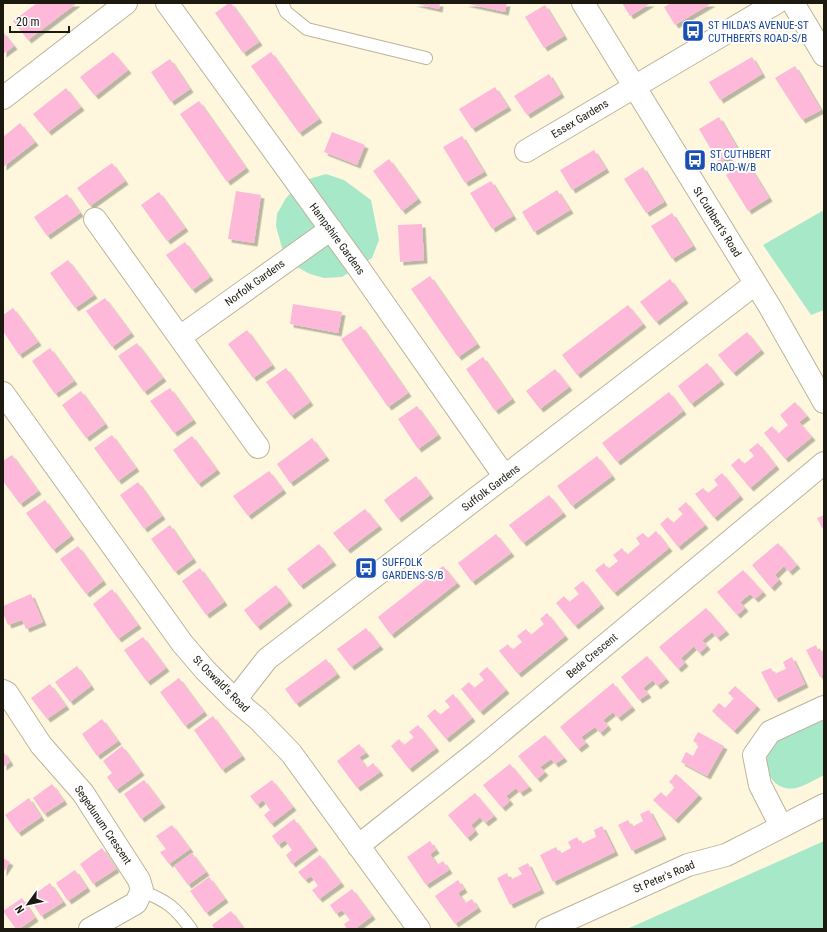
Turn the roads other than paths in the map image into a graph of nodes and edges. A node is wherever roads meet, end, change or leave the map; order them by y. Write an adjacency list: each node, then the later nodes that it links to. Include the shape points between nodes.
1 (126, 3): 9 (street)
2 (167, 3): 12 (street, Hampshire Gardens)
3 (282, 3): 7 (lane, via 286,12 307,29)
4 (583, 3): 8 (street, St Cuthbert's Road)
5 (792, 4): 6 (street); 8 (street, Essex Gardens)
6 (824, 55)
7 (426, 58)
8 (634, 87): 10 (street, Essex Gardens); 13 (street, St Cuthbert's Road)
9 (3, 98)
10 (526, 151)
11 (95, 219): 14 (street)
12 (331, 230): 14 (street, Norfolk Gardens); 19 (street, Hampshire Gardens)
13 (755, 284): 16 (street, St Cuthbert's Road); 19 (street, Suffolk Gardens)
14 (180, 337): 17 (street)
15 (3, 392): 21 (street, St Oswald's Road, via 182,643 204,670)
16 (824, 402)
17 (258, 447)
18 (824, 463): 25 (street, Bede Crescent, via 478,751)
19 (505, 477): 21 (street, Suffolk Gardens, via 267,659)
20 (3, 691): 26 (street, Segedunum Crescent, via 41,746 83,793 139,880)
21 (235, 700): 25 (street, St Oswald's Road, via 258,719 291,753)
22 (824, 707): 24 (street, via 770,732 754,755 760,785)
23 (824, 805): 24 (street, St Peter's Road)
24 (781, 826): 30 (street, St Peter's Road, via 726,855 688,865)
25 (358, 846): 29 (street, St Oswald's Road)
26 (142, 891): 27 (street, via 136,903); 28 (lane, via 163,899)
27 (90, 929)
28 (191, 929)
29 (419, 929)
30 (547, 929)

